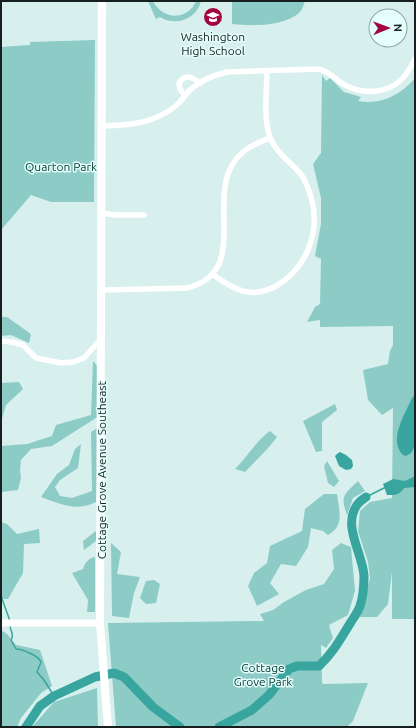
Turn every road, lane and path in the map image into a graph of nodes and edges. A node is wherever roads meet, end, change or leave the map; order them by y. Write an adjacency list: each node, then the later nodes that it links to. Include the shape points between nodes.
1 (102, 1): 6 (main road, Cottage Grove Avenue Southeast)
2 (415, 58): 3 (street, via 403,78 381,91 369,92 346,86 325,70)
3 (267, 71): 4 (street, via 227,72); 7 (street, via 266,115)
4 (200, 83): 5 (street); 5 (street, via 192,77 182,78 178,83)
5 (185, 96): 6 (street, via 164,113 147,122)
6 (102, 126): 8 (main road, Cottage Grove Avenue Southeast)
7 (270, 138): 10 (street, via 242,152 226,178 224,251); 10 (street, via 303,178 309,190 314,218 311,242 306,254 286,279 268,290 237,290)
8 (102, 213): 9 (street); 11 (main road, Cottage Grove Avenue Southeast)
9 (144, 215)
10 (212, 274): 11 (street, via 202,283 187,288)
11 (102, 290): 12 (main road, Cottage Grove Avenue Southeast)
12 (102, 338): 13 (street, via 84,358 61,363 36,358 23,346); 15 (main road, Cottage Grove Avenue Southeast)
13 (1, 341)
14 (1, 623): 15 (street)
15 (100, 623): 16 (main road, Cottage Grove Avenue Southeast)
16 (108, 727)

